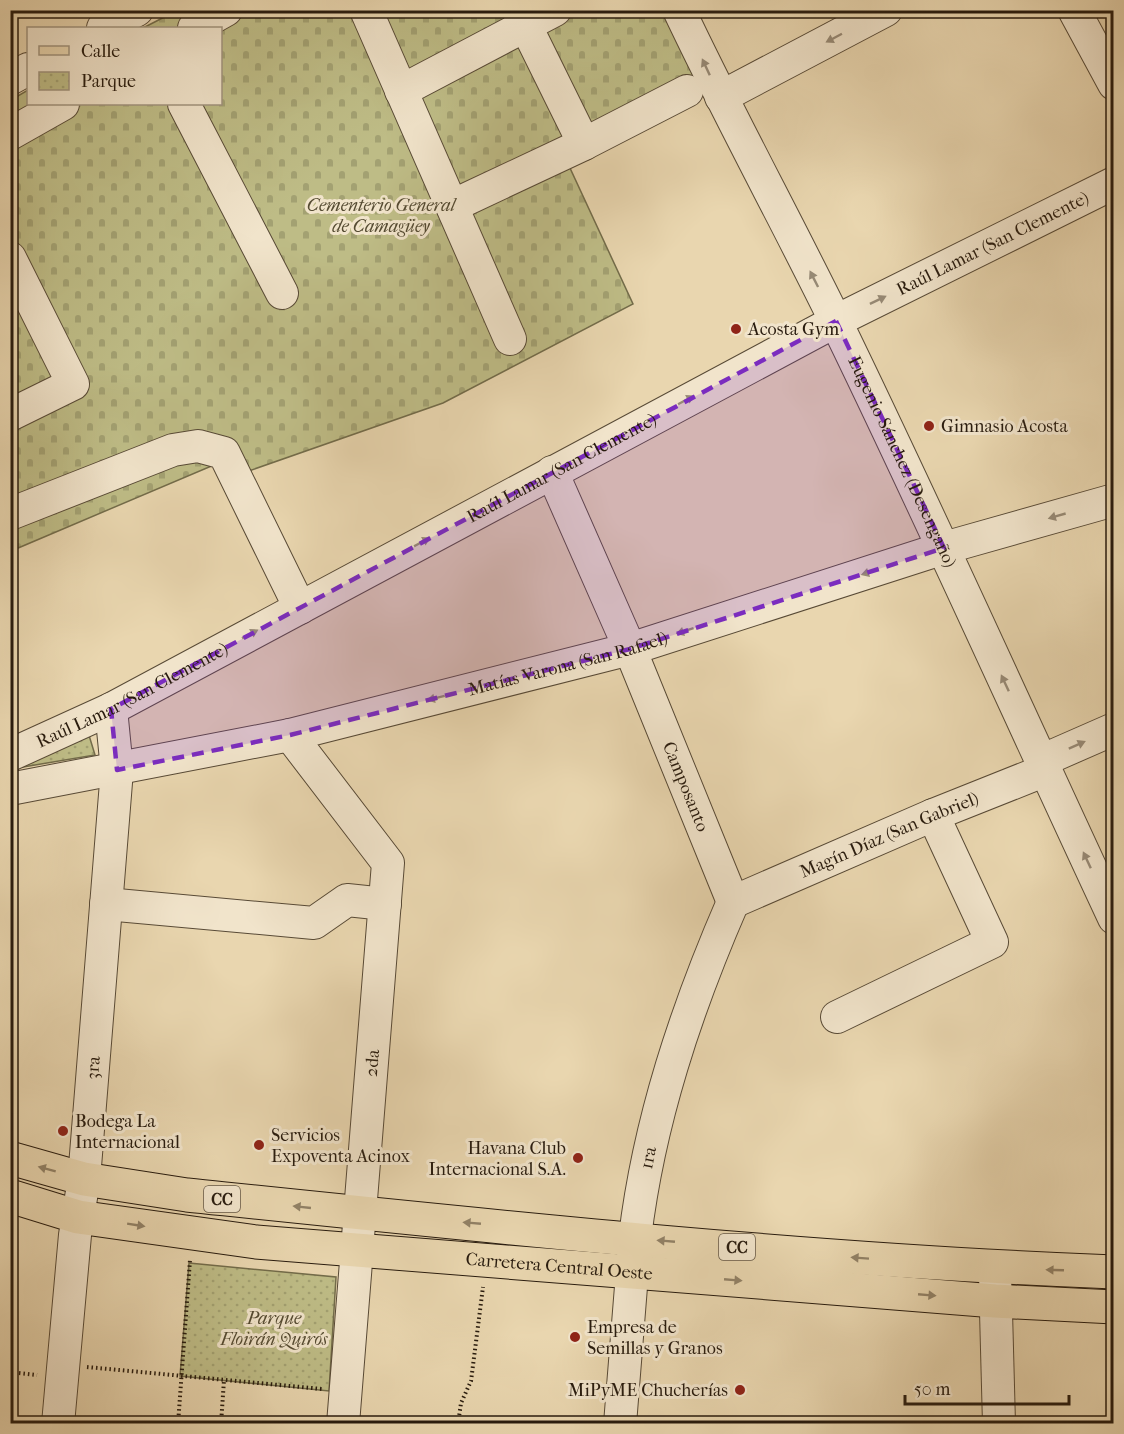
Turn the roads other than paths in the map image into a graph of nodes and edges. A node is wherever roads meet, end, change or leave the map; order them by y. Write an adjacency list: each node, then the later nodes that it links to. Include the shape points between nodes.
1 (137, 10): 9 (street)
2 (226, 10): 10 (street)
3 (366, 10): 14 (street)
4 (555, 10): 8 (street)
5 (679, 10): 16 (street, Eugenio Sánchez (Desengaño), one-way to 5)
6 (886, 10): 16 (street, one-way to 16)
7 (1074, 10): 13 (street)
8 (522, 18): 14 (street); 20 (street)
9 (105, 27)
10 (196, 27)
11 (27, 70): 12 (street)
12 (10, 79)
13 (1113, 84)
14 (401, 91): 22 (street)
15 (687, 91): 20 (street)
16 (721, 97): 25 (street, Eugenio Sánchez (Desengaño), one-way to 16)
17 (61, 105): 19 (street)
18 (185, 105): 24 (street)
19 (10, 134)
20 (584, 144): 22 (street)
21 (1113, 183): 25 (street, Raúl Lamar (San Clemente), one-way to 21)
22 (452, 206): 26 (street)
23 (10, 258): 27 (street, via 73,384)
24 (282, 293)
25 (836, 321): 28 (street, Raúl Lamar (San Clemente), one-way to 25); 31 (street, Eugenio Sánchez (Desengaño))
26 (510, 339)
27 (10, 415)
28 (552, 472): 32 (street, Raúl Lamar (San Clemente), one-way to 28); 33 (street, Camposanto)
29 (1113, 500): 31 (street, Matías Varona (San Rafael), one-way to 31)
30 (10, 514): 32 (street, via 173,450 198,446 224,453)
31 (944, 548): 33 (street, Matías Varona (San Rafael), one-way to 33); 38 (street, Eugenio Sánchez (Desengaño), one-way to 31)
32 (300, 608): 34 (street, Raúl Lamar (San Clemente), one-way to 32)
33 (630, 649): 36 (street, Matías Varona (San Rafael), one-way to 36); 42 (street, Camposanto)
34 (111, 709): 37 (street, Raúl Lamar (San Clemente)); 39 (street, 3ra)
35 (1113, 729): 38 (street, Magín Díaz (San Gabriel), one-way to 35)
36 (290, 735): 39 (street, Matías Varona (San Rafael)); 44 (street, 2da, via 388,863)
37 (10, 755)
38 (1043, 766): 41 (street, Magín Díaz (San Gabriel)); 45 (street, Eugenio Sánchez (Desengaño), one-way to 38)
39 (117, 770): 40 (street, Matías Varona (San Rafael)); 43 (street, 3ra)
40 (10, 789)
41 (933, 815): 42 (street, Magín Díaz (San Gabriel)); 46 (street, via 992,942)
42 (733, 902): 52 (street, 1ra, via 707,962 669,1073 652,1135)
43 (106, 904): 44 (street, via 314,923 347,900); 48 (street, 3ra)
44 (385, 904): 50 (street, 2da)
45 (1113, 914)
46 (837, 1017)
47 (10, 1158): 48 (main road, Carretera Central Oeste / CC, one-way to 47)
48 (84, 1179): 50 (main road, Carretera Central Oeste / CC, one-way to 48, via 187,1195); 51 (street, 3ra)
49 (10, 1196): 51 (main road, Carretera Central Oeste / CC)
50 (361, 1213): 52 (main road, Carretera Central Oeste / CC, one-way to 50); 53 (street, 2da)
51 (78, 1216): 53 (main road, Carretera Central Oeste / CC, one-way to 53, via 203,1235); 59 (street, 3ra)
52 (634, 1238): 54 (main road, Carretera Central Oeste / CC, one-way to 52); 55 (street, 1ra)
53 (357, 1251): 55 (main road, Carretera Central Oeste / CC); 60 (street, 2da)
54 (995, 1267): 56 (main road, Carretera Central Oeste / CC, one-way to 54); 57 (street)
55 (632, 1272): 57 (main road, Carretera Central Oeste / CC, one-way to 57); 61 (street, 1ra)
56 (1113, 1272)
57 (995, 1301): 58 (main road, Carretera Central Oeste / CC); 62 (street)
58 (1113, 1307)
59 (58, 1424)
60 (343, 1424)
61 (620, 1424)
62 (999, 1424)

